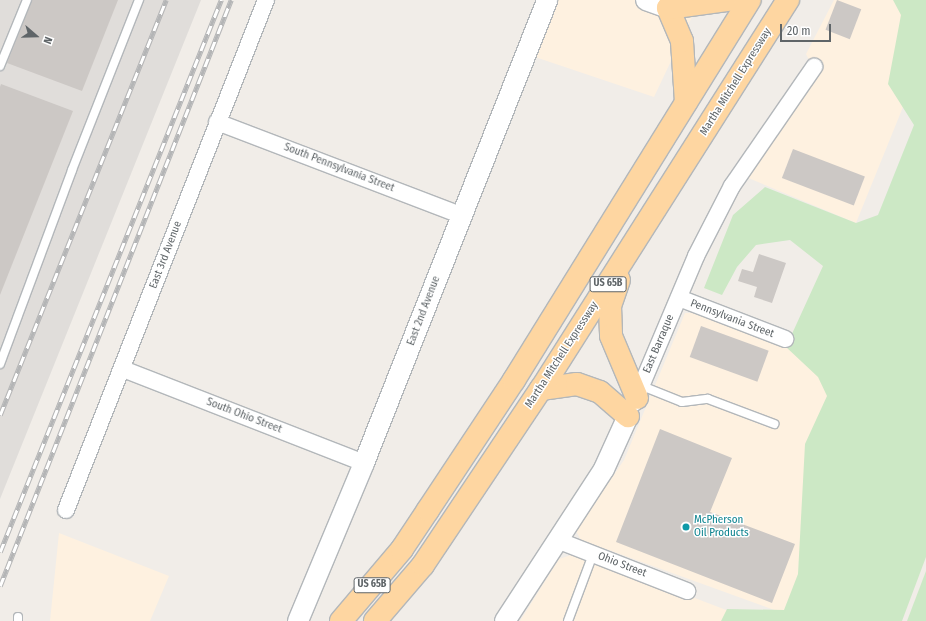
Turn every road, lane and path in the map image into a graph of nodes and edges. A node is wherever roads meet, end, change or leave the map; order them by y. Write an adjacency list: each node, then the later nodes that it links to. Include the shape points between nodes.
1 (27, 0): 10 (lane)
2 (140, 0): 18 (lane, via 72,170)
3 (266, 0): 13 (street, East 3rd Avenue)
4 (547, 0): 14 (street, East 2nd Avenue)
5 (646, 0): 9 (street)
6 (728, 0): 9 (highway)
7 (750, 0): 12 (highway, US 65B)
8 (788, 0): 15 (highway, Martha Mitchell Expressway / US 65B)
9 (668, 8): 12 (highway, via 682,41)
10 (0, 66)
11 (814, 67): 16 (street, East Barraque, via 732,186 696,256)
12 (686, 102): 29 (highway, US 65B, via 514,380 402,549)
13 (217, 122): 14 (street, South Pennsylvania Street); 19 (street, East 3rd Avenue)
14 (461, 215): 23 (street, East 2nd Avenue)
15 (637, 238): 20 (highway, Martha Mitchell Expressway / US 65B); 21 (highway, via 614,293 609,316 611,336)
16 (679, 298): 17 (street, Pennsylvania Street); 21 (street, East Barraque)
17 (785, 339)
18 (0, 364)
19 (123, 369): 23 (street, South Ohio Street); 24 (street, East 3rd Avenue, via 100,419)
20 (541, 389): 21 (highway, via 563,384 582,386); 30 (highway, Martha Mitchell Expressway / US 65B, via 423,565)
21 (635, 400): 22 (lane, via 682,402 708,399); 25 (street, East Barraque, via 604,469)
22 (774, 424)
23 (364, 463): 28 (street, East 2nd Avenue)
24 (66, 510)
25 (557, 540): 26 (street, Ohio Street); 31 (street, East Barraque)
26 (593, 554): 27 (street, Ohio Street); 32 (lane)
27 (687, 590)
28 (298, 621)
29 (341, 621)
30 (375, 621)
31 (505, 621)
32 (568, 621)

